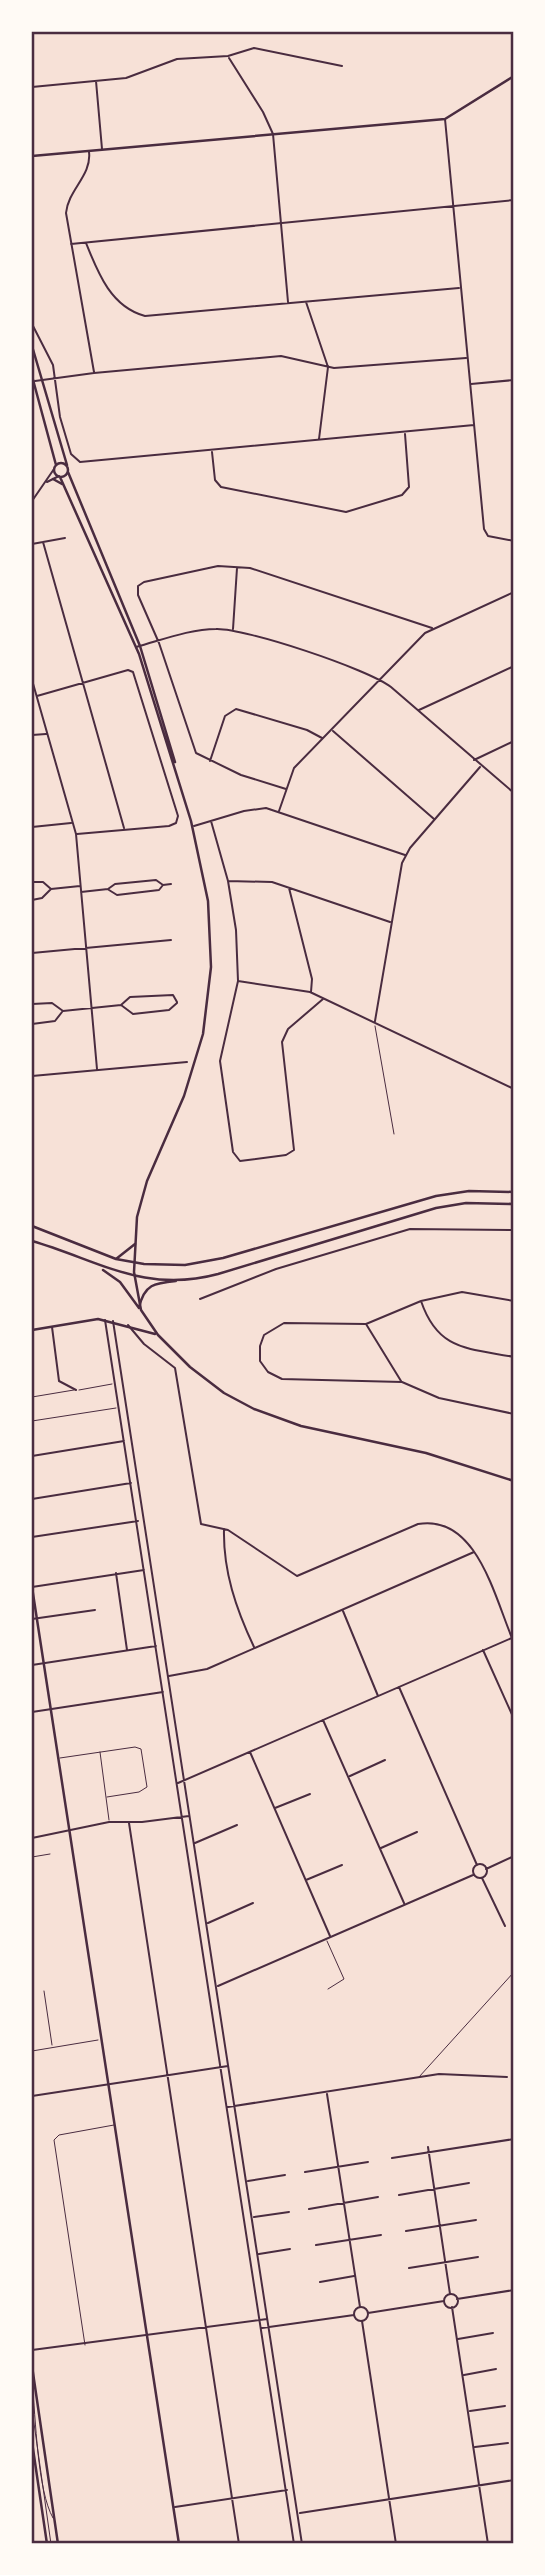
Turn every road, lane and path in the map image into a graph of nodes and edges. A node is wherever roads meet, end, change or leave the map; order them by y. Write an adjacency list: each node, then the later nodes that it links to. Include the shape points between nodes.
1 (228, 56): 2 (street, via 262,48); 4 (street, via 182,58 126,78); 7 (street)
2 (342, 66)
3 (513, 76): 6 (street)
4 (96, 81): 5 (street); 8 (street)
5 (32, 87)
6 (445, 119): 7 (street); 12 (street)
7 (273, 134): 8 (street); 13 (street)
8 (102, 150): 9 (street)
9 (89, 151): 10 (street); 15 (street, via 88,167 67,200)
10 (32, 156)
11 (513, 200): 12 (street)
12 (454, 207): 13 (street); 16 (street)
13 (282, 223): 14 (street); 18 (street)
14 (85, 241): 15 (street); 18 (street, via 111,293 138,314 166,316)
15 (71, 244): 23 (street)
16 (460, 288): 17 (street); 21 (street)
17 (306, 302): 18 (street); 22 (street)
18 (288, 303)
19 (32, 324): 25 (street, via 53,365)
20 (32, 346): 26 (street)
21 (467, 358): 22 (street); 29 (street)
22 (328, 367): 23 (street, via 281,356); 32 (street)
23 (94, 373): 25 (street)
24 (32, 376): 28 (street)
25 (53, 377): 26 (street); 33 (street, via 60,417 76,460)
26 (42, 379): 28 (street); 34 (street)
27 (513, 380): 29 (street)
28 (33, 382): 35 (street)
29 (470, 384): 30 (street)
30 (474, 425): 31 (street); 43 (street, via 486,535)
31 (405, 433): 32 (street); 33 (street, via 409,487 401,495 352,512 221,487 215,480)
32 (320, 440): 33 (street)
33 (212, 450)
34 (67, 465): 35 (street); 36 (street)
35 (55, 467): 37 (street); 39 (street)
36 (68, 472): 37 (street); 51 (street)
37 (60, 477): 38 (street); 40 (street)
38 (54, 478): 39 (street); 40 (street)
39 (45, 484): 41 (street)
40 (65, 486): 51 (street)
41 (32, 501)
42 (65, 538): 44 (street)
43 (513, 541)
44 (43, 542): 45 (street); 55 (street)
45 (32, 544)
46 (237, 566): 48 (street); 49 (street); 50 (street, via 166,576 138,586)
47 (513, 592): 48 (street)
48 (432, 628): 53 (street)
49 (232, 630): 50 (street, via 212,629); 53 (street)
50 (159, 641): 51 (street); 64 (street, via 195,751)
51 (138, 647): 73 (street, via 169,735)
52 (513, 666): 57 (street)
53 (380, 679): 57 (street); 58 (street)
54 (32, 680): 56 (street)
55 (83, 683): 56 (street); 74 (street); 74 (street, via 130,670 178,816 176,823)
56 (36, 696): 59 (street)
57 (418, 710): 63 (street)
58 (331, 730): 61 (street); 69 (street)
59 (47, 733): 60 (street); 71 (street)
60 (32, 735)
61 (323, 738): 64 (street, via 236,709 225,716); 66 (street, via 294,768)
62 (513, 741): 63 (street)
63 (474, 760): 65 (street)
64 (210, 762): 66 (street)
65 (481, 766): 67 (street); 69 (street)
66 (286, 789): 68 (street)
67 (513, 793)
68 (279, 811): 70 (street, via 256,808); 76 (street)
69 (435, 820): 76 (street)
70 (211, 821): 73 (street); 77 (street)
71 (73, 823): 72 (street); 75 (street)
72 (32, 827)
73 (192, 827): 112 (street, via 210,925 207,1013 188,1086 141,1199)
74 (124, 829): 75 (street)
75 (76, 834): 81 (street)
76 (405, 855): 87 (street, via 397,876)
77 (228, 881): 82 (street, via 265,880); 91 (street)
78 (32, 882): 83 (street, via 43,881)
79 (171, 884): 80 (street)
80 (163, 885): 84 (street, via 156,880 115,884); 84 (street, via 159,890 117,895)
81 (81, 886): 83 (street); 85 (street)
82 (289, 887): 87 (street); 92 (street, via 312,979)
83 (51, 889): 86 (street, via 43,898)
84 (108, 889): 85 (street)
85 (81, 892): 89 (street)
86 (32, 900)
87 (391, 922): 100 (street)
88 (171, 940): 89 (street)
89 (86, 947): 90 (street); 98 (street)
90 (32, 953)
91 (238, 981): 92 (street); 93 (street, via 220,1066 233,1152 243,1162 294,1150 282,1042 293,1024)
92 (310, 992): 93 (street)
93 (323, 999): 100 (street)
94 (177, 1002): 95 (street); 97 (street, via 169,1010 133,1014); 97 (street, via 166,993 130,997)
95 (182, 1002)
96 (32, 1004): 99 (street, via 52,1003)
97 (121, 1005): 98 (street)
98 (92, 1008): 99 (street); 103 (street)
99 (63, 1011): 101 (street, via 55,1021)
100 (374, 1023): 105 (street); 106 (lane)
101 (32, 1024)
102 (187, 1062): 103 (street)
103 (97, 1069): 104 (street)
104 (32, 1076)
105 (513, 1089)
106 (394, 1134)
107 (513, 1192): 114 (street, via 436,1196 198,1264)
108 (513, 1204): 117 (street, via 436,1208 218,1274)
109 (32, 1226): 113 (street)
110 (513, 1230): 118 (street, via 410,1229 275,1269)
111 (32, 1241): 115 (street)
112 (135, 1244): 113 (street); 114 (street)
113 (116, 1259): 114 (street)
114 (135, 1263): 116 (street)
115 (96, 1266): 116 (street); 121 (street, via 120,1282)
116 (135, 1277): 117 (street); 121 (street)
117 (183, 1279): 121 (street, via 151,1284)
118 (200, 1299)
119 (421, 1301): 120 (street, via 467,1292); 124 (street); 129 (street, via 431,1326 447,1341)
120 (513, 1301)
121 (139, 1308): 128 (street)
122 (105, 1320): 123 (street); 126 (street); 131 (street)
123 (113, 1321): 125 (street); 160 (street)
124 (366, 1324): 130 (street); 130 (street, via 279,1325 264,1335 259,1353 265,1369 282,1379)
125 (128, 1325): 128 (street); 143 (street, via 175,1368 199,1522)
126 (52, 1326): 127 (street); 132 (street, via 58,1379)
127 (32, 1330)
128 (158, 1335): 139 (street, via 204,1378 254,1409 301,1426 426,1453)
129 (513, 1357)
130 (401, 1382): 135 (street, via 439,1398)
131 (116, 1384): 132 (lane); 134 (street)
132 (76, 1390): 133 (lane)
133 (32, 1397)
134 (120, 1407): 136 (lane); 137 (street)
135 (513, 1414)
136 (32, 1421)
137 (125, 1441): 138 (street); 140 (street)
138 (32, 1456)
139 (513, 1481)
140 (132, 1483): 141 (street); 142 (street)
141 (32, 1499)
142 (138, 1521): 144 (street); 146 (street)
143 (223, 1528): 145 (street, via 297,1576 425,1523 454,1529); 155 (street, via 233,1600)
144 (32, 1537)
145 (475, 1552): 150 (street); 153 (street)
146 (145, 1570): 147 (street); 154 (street)
147 (116, 1573): 148 (street); 157 (street)
148 (32, 1587): 151 (street)
149 (95, 1610): 151 (street)
150 (342, 1610): 155 (street); 163 (street)
151 (37, 1618): 152 (street); 158 (street)
152 (32, 1619)
153 (513, 1637): 156 (street)
154 (157, 1646): 157 (street); 162 (street)
155 (254, 1648): 160 (street, via 202,1671)
156 (483, 1650): 161 (street); 166 (street)
157 (127, 1651): 158 (street)
158 (43, 1664): 159 (street); 164 (street)
159 (32, 1665)
160 (169, 1676): 173 (street)
161 (399, 1687): 163 (street); 192 (street)
162 (164, 1692): 164 (street); 174 (street)
163 (379, 1696): 167 (street)
164 (50, 1709): 165 (street); 170 (street)
165 (32, 1712)
166 (513, 1719)
167 (323, 1720): 169 (street); 172 (street)
168 (100, 1752): 170 (lane); 176 (lane); 176 (lane, via 139,1748 148,1784 139,1792)
169 (250, 1752): 173 (street); 177 (street)
170 (57, 1758): 183 (street)
171 (385, 1760): 172 (street)
172 (349, 1777): 187 (street)
173 (186, 1781): 174 (street); 178 (street)
174 (178, 1783): 179 (street)
175 (310, 1794): 177 (street)
176 (107, 1797): 180 (lane)
177 (274, 1808): 196 (street)
178 (191, 1816): 179 (street); 186 (street)
179 (184, 1817): 181 (street); 211 (street)
180 (110, 1822): 181 (street); 183 (street)
181 (129, 1823): 212 (street)
182 (237, 1825): 186 (street)
183 (69, 1830): 185 (street); 207 (street)
184 (417, 1832): 187 (street)
185 (32, 1838)
186 (194, 1843): 199 (street)
187 (380, 1848): 198 (street)
188 (50, 1854): 189 (lane)
189 (32, 1857)
190 (513, 1857): 193 (street)
191 (342, 1865): 196 (street)
192 (477, 1865): 193 (street); 194 (street)
193 (486, 1869): 195 (street)
194 (473, 1875): 195 (street); 198 (street)
195 (482, 1878): 200 (street)
196 (306, 1881): 201 (street)
197 (253, 1903): 199 (street)
198 (405, 1904): 201 (street)
199 (207, 1924): 204 (street)
200 (505, 1926)
201 (330, 1937): 202 (street)
202 (326, 1939): 204 (street); 205 (lane, via 344,1979)
203 (513, 1972): 213 (lane)
204 (217, 1986): 210 (street)
205 (328, 1989)
206 (44, 1991): 208 (lane)
207 (101, 2040): 208 (lane); 215 (street)
208 (53, 2047): 209 (lane)
209 (32, 2051)
210 (229, 2066): 211 (street); 218 (street)
211 (221, 2067): 212 (street); 219 (street)
212 (168, 2075): 215 (street); 262 (street)
213 (419, 2077): 214 (street, via 462,2073); 216 (street)
214 (507, 2077)
215 (108, 2084): 217 (street); 220 (street)
216 (327, 2092): 218 (street); 226 (street)
217 (32, 2096)
218 (236, 2106): 219 (street); 229 (street)
219 (228, 2107): 259 (street)
220 (114, 2125): 266 (street); 268 (lane, via 59,2135 54,2140)
221 (513, 2139): 223 (street)
222 (428, 2147): 223 (street)
223 (428, 2153): 224 (street); 231 (street)
224 (392, 2158)
225 (368, 2162): 226 (street)
226 (338, 2167): 227 (street); 234 (street)
227 (305, 2172)
228 (285, 2175): 229 (street)
229 (247, 2181): 237 (street)
230 (469, 2183): 231 (street)
231 (435, 2190): 232 (street); 239 (street)
232 (399, 2195)
233 (378, 2197): 234 (street)
234 (344, 2203): 235 (street); 242 (street)
235 (309, 2209)
236 (289, 2212): 237 (street)
237 (253, 2217): 245 (street)
238 (476, 2220): 239 (street)
239 (440, 2225): 240 (street); 247 (street)
240 (406, 2231)
241 (381, 2235): 242 (street)
242 (349, 2240): 243 (street); 249 (street)
243 (316, 2245)
244 (290, 2249): 245 (street)
245 (258, 2254): 260 (street)
246 (478, 2257): 247 (street)
247 (445, 2262): 248 (street); 252 (street)
248 (409, 2268)
249 (355, 2276): 250 (street); 255 (street)
250 (320, 2282)
251 (513, 2290): 253 (street)
252 (450, 2294): 253 (street); 254 (street)
253 (457, 2299): 256 (street)
254 (444, 2301): 256 (street); 257 (street)
255 (360, 2307): 257 (street); 258 (street)
256 (452, 2307): 267 (street)
257 (368, 2313): 261 (street)
258 (354, 2315): 261 (street); 264 (street)
259 (261, 2319): 260 (street); 262 (street); 263 (street)
260 (268, 2319): 264 (street)
261 (362, 2321): 286 (street)
262 (206, 2326): 266 (street); 285 (street)
263 (262, 2328): 264 (street); 271 (street)
264 (270, 2328): 270 (street)
265 (493, 2333): 267 (street)
266 (148, 2336): 268 (street); 287 (street)
267 (457, 2339): 274 (street)
268 (85, 2345): 269 (street)
269 (32, 2350)
270 (274, 2356): 271 (street); 288 (street)
271 (267, 2358): 284 (street)
272 (32, 2366): 289 (street)
273 (496, 2369): 274 (street)
274 (463, 2375): 278 (street)
275 (32, 2383): 289 (lane, via 48,2510)
276 (505, 2406): 278 (street)
277 (32, 2409): 290 (lane)
278 (469, 2411): 281 (street)
279 (32, 2442): 290 (street)
280 (508, 2443): 281 (street)
281 (474, 2447): 283 (street)
282 (513, 2480): 283 (street)
283 (480, 2486): 286 (street); 297 (street)
284 (287, 2490): 285 (street); 294 (street)
285 (232, 2497): 287 (street); 293 (street)
286 (389, 2500): 288 (street); 296 (street)
287 (174, 2507): 292 (street)
288 (298, 2513): 295 (street)
289 (55, 2521): 291 (street)
290 (49, 2543)
291 (58, 2543)
292 (179, 2543)
293 (239, 2543)
294 (294, 2543)
295 (302, 2543)
296 (397, 2543)
297 (488, 2543)

